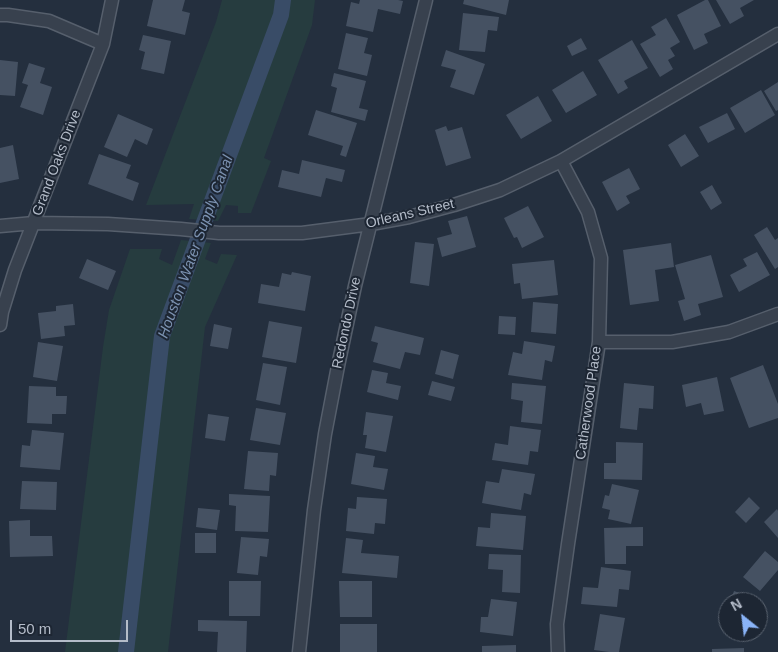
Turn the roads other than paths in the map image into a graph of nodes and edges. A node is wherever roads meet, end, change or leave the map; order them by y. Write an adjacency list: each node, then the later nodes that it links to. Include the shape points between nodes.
1 (112, 0): 5 (street, Grand Oaks Drive)
2 (426, 0): 8 (street, Redondo Drive)
3 (0, 15): 5 (street, via 48,21)
4 (778, 34): 6 (street, Orleans Street)
5 (103, 44): 7 (street, Grand Oaks Drive)
6 (561, 161): 8 (street, Orleans Street, via 500,190 409,217); 12 (street, Catherwood Place, via 588,212 601,258)
7 (34, 223): 8 (street, Orleans Street, via 108,224 219,233 302,233); 9 (street, Orleans Street); 11 (street, Grand Oaks Drive, via 15,270)
8 (371, 224): 13 (street, Redondo Drive, via 325,434)
9 (0, 226)
10 (778, 314): 12 (street, via 729,332 672,342)
11 (0, 325)
12 (598, 342): 14 (street, Catherwood Place, via 557,624)
13 (299, 652)
14 (558, 652)

